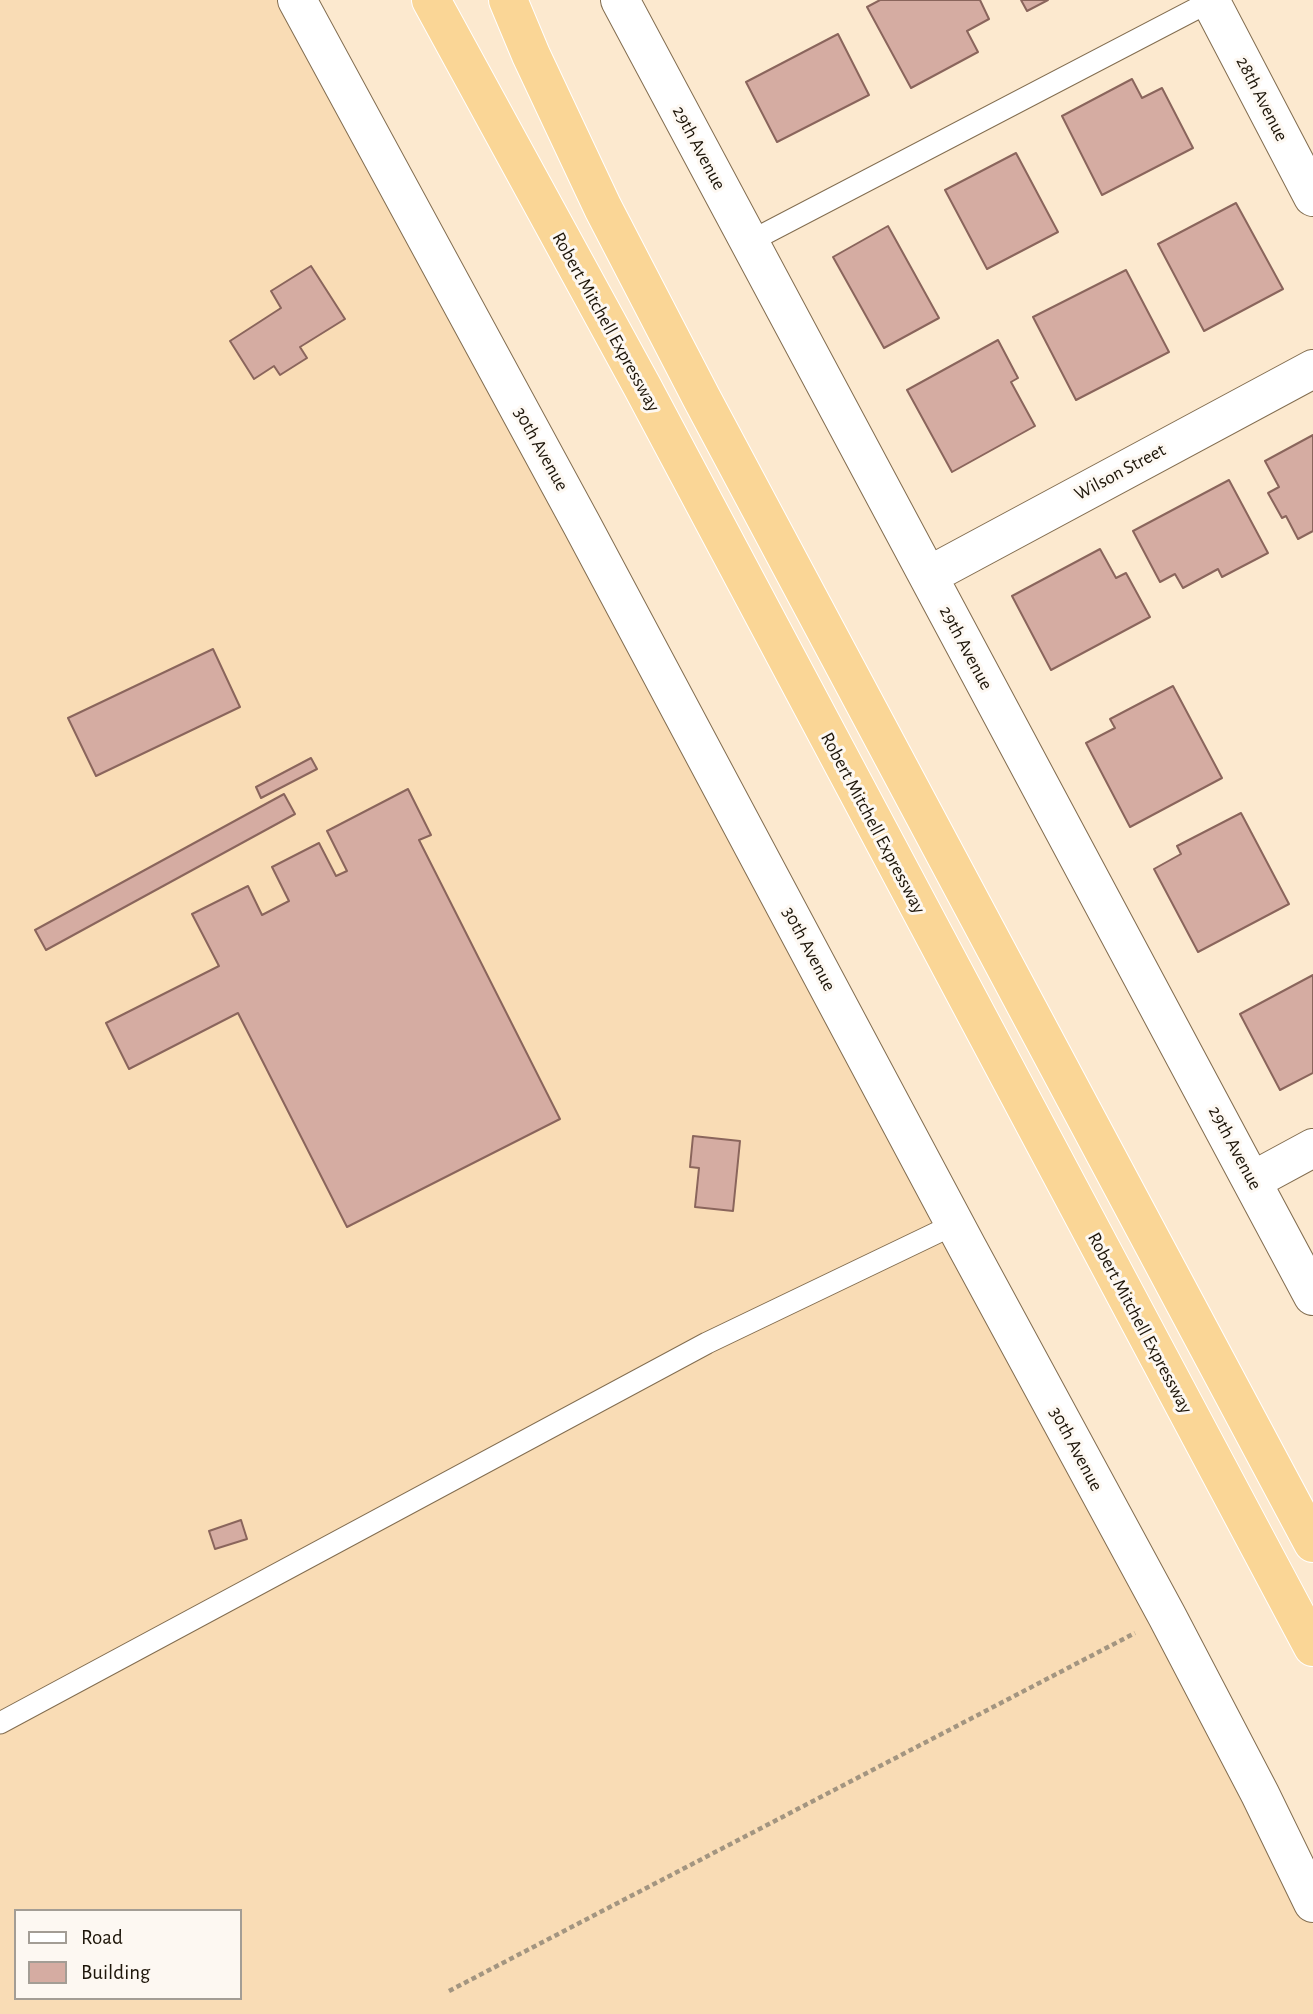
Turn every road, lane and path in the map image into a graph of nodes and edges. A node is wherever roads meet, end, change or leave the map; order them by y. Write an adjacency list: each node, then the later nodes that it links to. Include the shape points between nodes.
1 (297, 0): 12 (street, 30th Avenue)
2 (431, 0): 16 (highway, Robert Mitchell Expressway, via 643,388)
3 (508, 0): 14 (highway, via 603,208 695,385)
4 (620, 0): 7 (street, 29th Avenue)
5 (1211, 1): 6 (street, 28th Avenue); 7 (lane)
6 (1313, 197)
7 (749, 242): 9 (street, 29th Avenue)
8 (1313, 369): 9 (street, Wilson Street)
9 (928, 576): 11 (street, 29th Avenue)
10 (1313, 1148): 11 (street)
11 (1252, 1181): 13 (street, 29th Avenue)
12 (955, 1224): 15 (street, 30th Avenue); 17 (lane, via 708,1343)
13 (1313, 1296)
14 (1313, 1543)
15 (1167, 1616): 18 (street, 30th Avenue); 19 (path)
16 (1313, 1647)
17 (0, 1723)
18 (1313, 1903)
19 (449, 1992)

